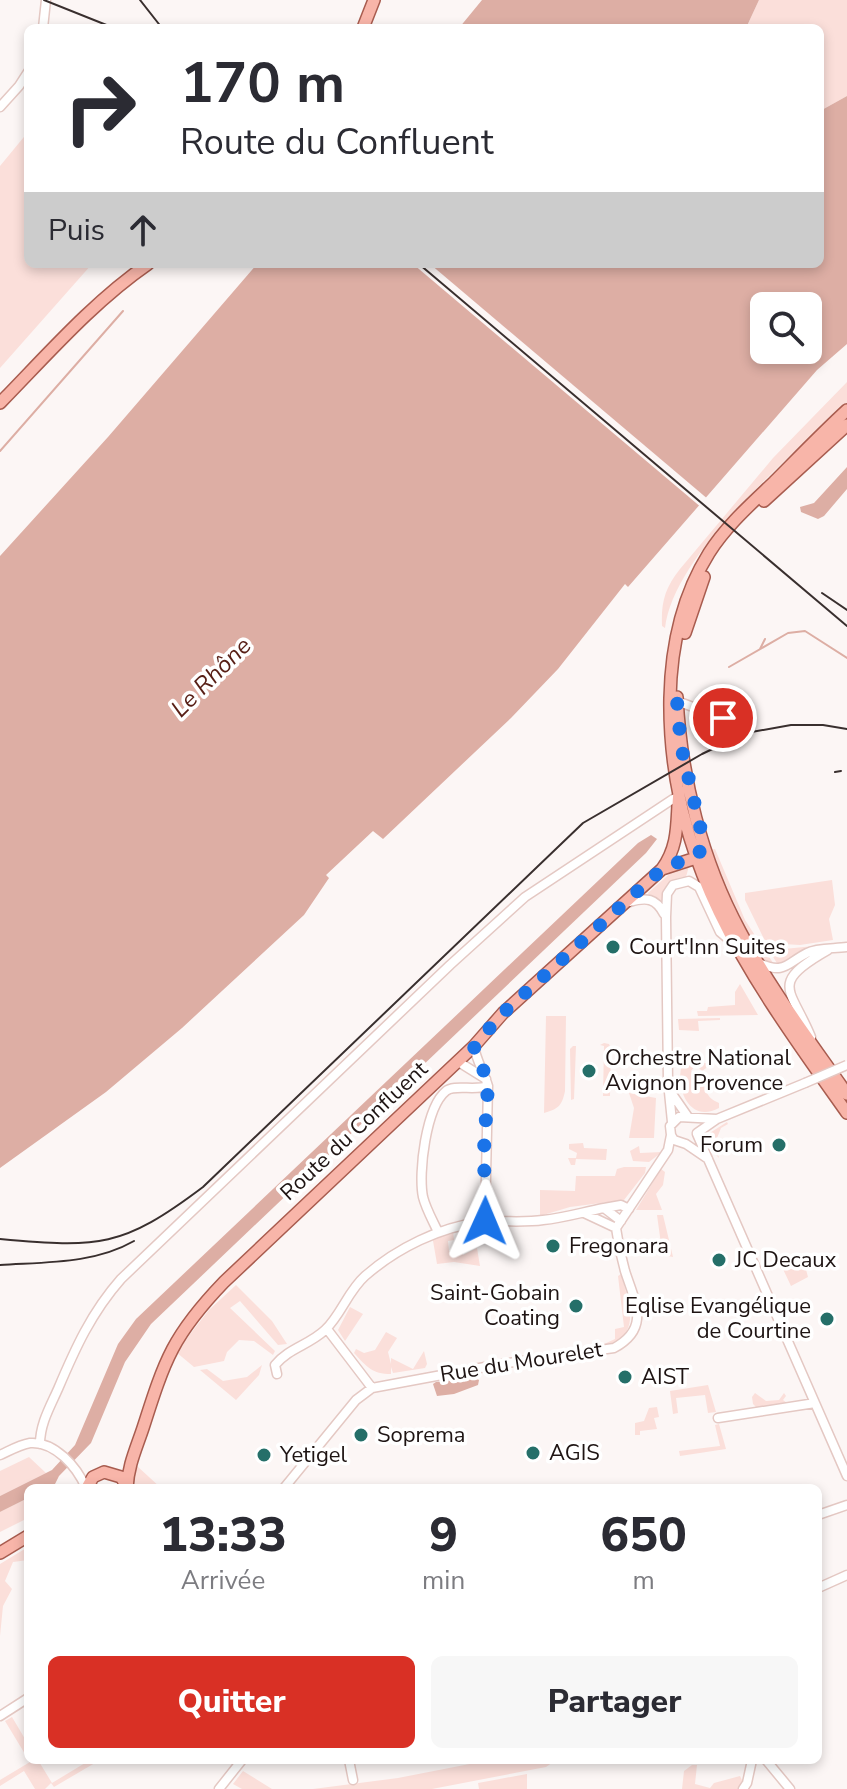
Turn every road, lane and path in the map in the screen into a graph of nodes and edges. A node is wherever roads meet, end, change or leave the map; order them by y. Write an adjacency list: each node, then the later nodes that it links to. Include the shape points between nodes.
1 (46, 0): 3 (street)
2 (374, 0): 4 (main road)
3 (43, 24)
4 (365, 24)
5 (24, 78): 6 (street)
6 (0, 107)
7 (142, 268): 8 (main road)
8 (0, 403)
9 (847, 410): 13 (main road, via 738,516 709,554 688,595 670,684)
10 (847, 425): 11 (main road, via 747,517 717,555 684,636)
11 (677, 701): 12 (street); 14 (main road, via 681,746)
12 (730, 721)
13 (676, 795): 15 (main road); 16 (main road, via 677,839); 51 (street, via 525,897 121,1279 84,1329 44,1420)
14 (703, 839): 15 (main road); 18 (main road)
15 (696, 854): 16 (main road); 18 (main road); 20 (main road)
16 (665, 864): 17 (main road, Route du Confluent)
17 (625, 903): 19 (street, via 653,900); 24 (main road, Route du Confluent, via 503,1013)
18 (731, 914): 23 (main road)
19 (666, 917): 20 (street, via 670,889 689,881 699,887 720,932); 29 (street)
20 (734, 944): 31 (main road)
21 (847, 947): 22 (street)
22 (828, 950): 23 (street, via 806,954 783,968); 25 (street, via 805,963 789,984)
23 (758, 963): 25 (main road)
24 (474, 1046): 26 (main road, Route du Confluent); 28 (street)
25 (816, 1050): 30 (main road)
26 (457, 1061): 28 (street); 53 (main road, Route du Confluent, via 199,1309 171,1348)
27 (847, 1065): 33 (street, bridge)
28 (487, 1082): 43 (street); 45 (street, via 474,1090 447,1090 432,1112 422,1194)
29 (669, 1090): 32 (street); 34 (street)
30 (847, 1094)
31 (847, 1113)
32 (690, 1118): 33 (street); 34 (street); 35 (street)
33 (717, 1119): 35 (street)
34 (672, 1122): 36 (street)
35 (697, 1134): 37 (street); 39 (street)
36 (671, 1135): 37 (street); 38 (street)
37 (683, 1144): 38 (street); 39 (street)
38 (668, 1150): 41 (street)
39 (709, 1159): 49 (street)
40 (604, 1208): 41 (street); 42 (street); 44 (street)
41 (629, 1209): 44 (street)
42 (583, 1213): 43 (street); 44 (street)
43 (485, 1221): 45 (street)
44 (618, 1224): 48 (street, Rue du Mourelet, via 620,1255 638,1312 633,1334 623,1344)
45 (438, 1232): 46 (street, via 365,1276)
46 (327, 1329): 47 (street, via 285,1354 275,1365); 48 (street)
47 (277, 1374)
48 (372, 1388): 61 (street, via 356,1400)
49 (815, 1403): 50 (street); 56 (street)
50 (718, 1418)
51 (40, 1444): 52 (street); 54 (street)
52 (0, 1455)
53 (130, 1460): 55 (main road); 60 (main road, Route du Confluent)
54 (74, 1467): 55 (street); 57 (street)
55 (104, 1473): 58 (main road); 59 (main road, via 121,1477)
56 (847, 1476)
57 (84, 1484)
58 (88, 1484)
59 (125, 1484)
60 (127, 1484)
61 (287, 1484)
62 (847, 1497): 63 (street)
63 (847, 1505): 64 (street)
64 (822, 1514)
65 (24, 1539): 67 (main road)
66 (24, 1545): 67 (main road)
67 (0, 1556)
68 (847, 1575): 69 (street)
69 (822, 1586)
70 (24, 1701): 71 (street)
71 (0, 1716)
72 (239, 1764): 77 (street)
73 (350, 1764): 76 (street)
74 (751, 1764): 78 (street)
75 (769, 1764): 79 (street)
76 (353, 1780)
77 (219, 1789)
78 (743, 1789)
79 (790, 1789)

